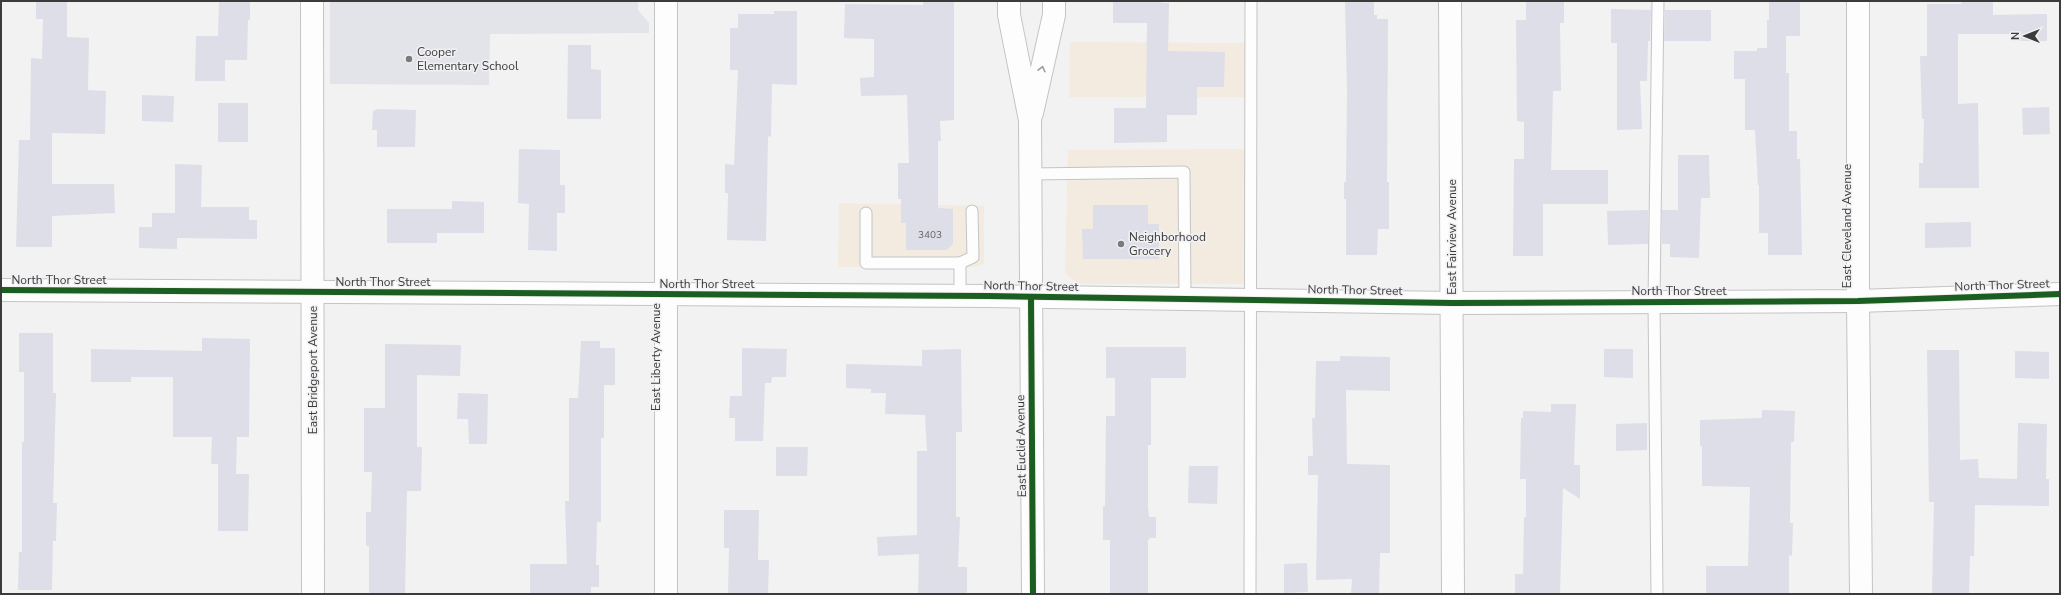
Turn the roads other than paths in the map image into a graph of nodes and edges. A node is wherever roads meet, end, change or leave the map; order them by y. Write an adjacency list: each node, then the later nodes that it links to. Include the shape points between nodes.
1 (312, 1): 15 (street, East Bridgeport Avenue)
2 (666, 1): 16 (street, East Liberty Avenue)
3 (1009, 1): 9 (street, East Euclid Avenue, via 1009,15)
4 (1054, 1): 9 (street, East Euclid Avenue, one-way to 4, via 1054,15)
5 (1250, 1): 21 (lane)
6 (1450, 1): 24 (street, East Fairview Avenue)
7 (1658, 1): 23 (lane)
8 (1858, 1): 22 (street, East Cleveland Avenue)
9 (1030, 120): 10 (street, East Euclid Avenue)
10 (1030, 174): 19 (street, East Euclid Avenue); 20 (lane, via 1184,172)
11 (972, 211): 13 (lane, via 973,257)
12 (866, 213): 13 (lane, via 866,263)
13 (960, 263): 18 (lane)
14 (1, 290): 15 (street, North Thor Street)
15 (313, 292): 16 (street, North Thor Street); 25 (street, East Bridgeport Avenue)
16 (667, 294): 18 (street, North Thor Street); 26 (street, East Liberty Avenue)
17 (2060, 294): 22 (street, North Thor Street)
18 (960, 296): 19 (street, North Thor Street)
19 (1031, 297): 20 (street, North Thor Street); 27 (street, East Euclid Avenue)
20 (1184, 299): 21 (street, North Thor Street)
21 (1251, 300): 24 (street, North Thor Street); 28 (lane)
22 (1858, 301): 23 (street, North Thor Street); 31 (street, East Cleveland Avenue)
23 (1654, 302): 24 (street, North Thor Street); 30 (lane)
24 (1452, 303): 29 (street, East Fairview Avenue)
25 (314, 594)
26 (666, 594)
27 (1033, 594)
28 (1250, 594)
29 (1453, 594)
30 (1657, 594)
31 (1861, 594)

